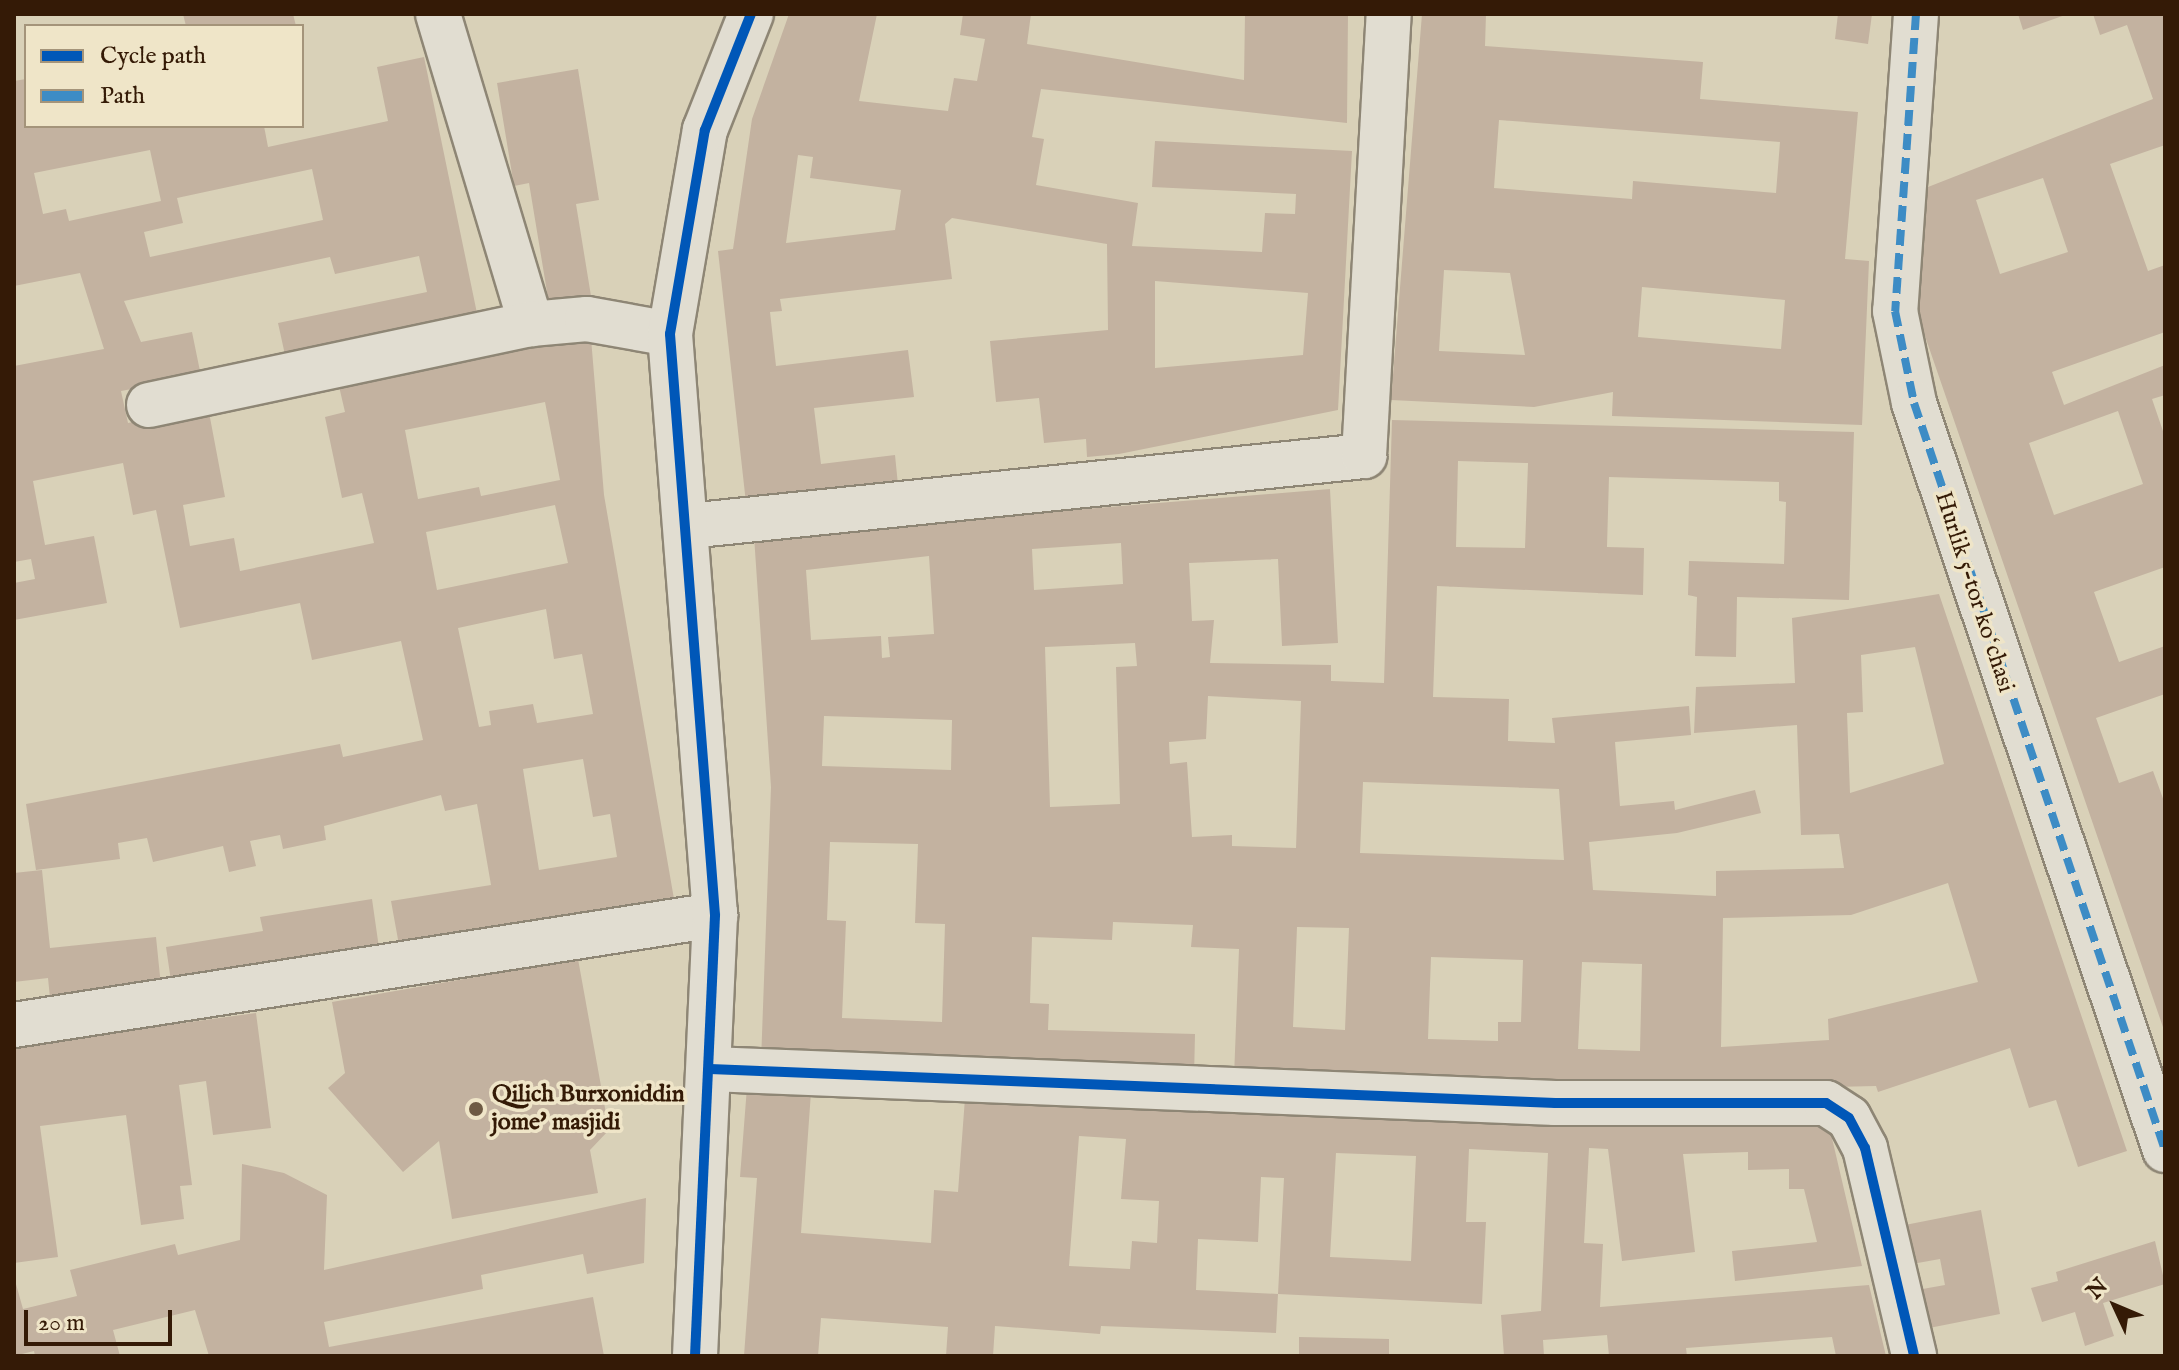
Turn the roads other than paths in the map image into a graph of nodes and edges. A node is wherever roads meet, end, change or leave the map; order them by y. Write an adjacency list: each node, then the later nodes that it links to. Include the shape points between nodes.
1 (438, 14): 5 (street)
2 (751, 14): 6 (street, via 705,130)
3 (1389, 14): 8 (street, via 1364,456)
4 (1916, 14): 12 (street, Hurlik 5-tor koʻchasi, via 1895,311 1914,403)
5 (531, 324): 6 (street, via 587,319); 7 (street)
6 (670, 334): 8 (street)
7 (149, 405)
8 (688, 526): 9 (street)
9 (715, 915): 10 (street); 11 (street)
10 (14, 1025)
11 (710, 1069): 13 (street); 14 (street, via 1555,1103 1826,1103 1849,1118 1865,1148)
12 (2165, 1150)
13 (695, 1356)
14 (1914, 1356)

